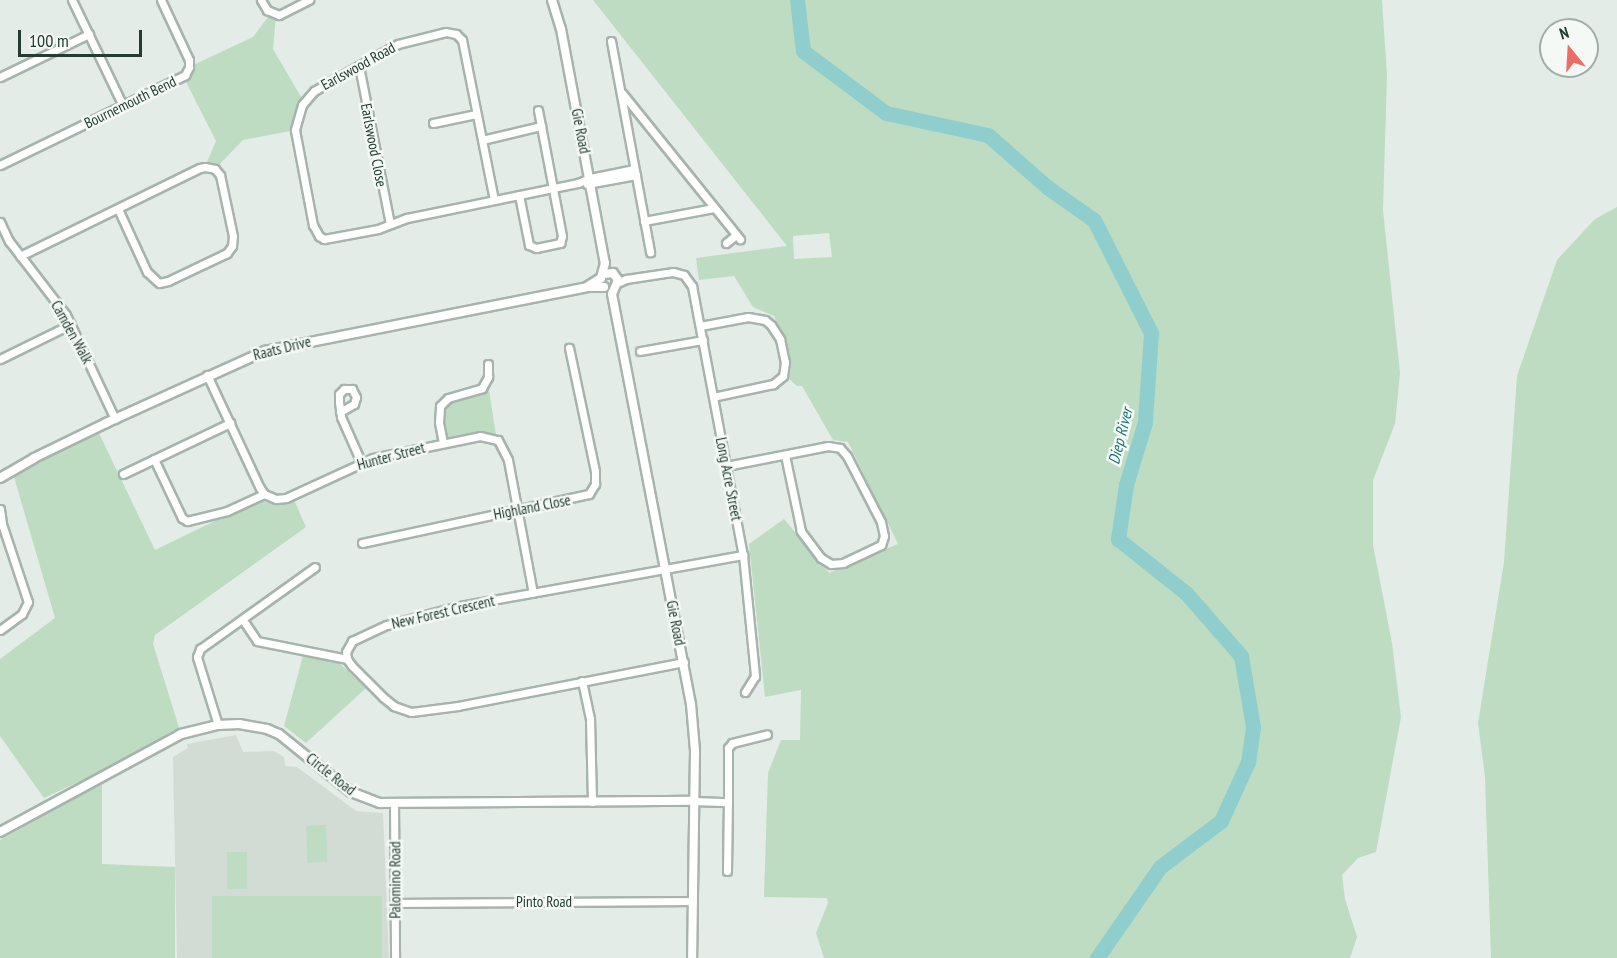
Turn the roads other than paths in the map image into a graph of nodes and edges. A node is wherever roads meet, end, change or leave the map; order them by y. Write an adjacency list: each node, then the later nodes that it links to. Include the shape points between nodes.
1 (72, 0): 6 (street)
2 (161, 0): 11 (street, Bournemouth Bend, via 187,54 189,68 179,79)
3 (261, 0): 4 (street, via 273,15)
4 (309, 0)
5 (552, 0): 21 (street, Gie Road)
6 (89, 34): 9 (street); 11 (street)
7 (611, 41): 10 (street)
8 (359, 66): 13 (street, Earlswood Road, via 404,41 446,32 456,34 462,40); 29 (street, Earlswood Close); 29 (street, Earlswood Road, via 314,90 302,105 295,130 319,236 331,239)
9 (0, 76)
10 (620, 91): 14 (street); 15 (street)
11 (123, 106): 19 (street, Bournemouth Bend)
12 (538, 110): 17 (street)
13 (477, 114): 16 (street); 18 (street, Earlswood Road)
14 (625, 118): 15 (street, via 632,112); 20 (street)
15 (644, 118): 25 (street)
16 (433, 123)
17 (541, 126): 18 (street); 22 (street)
18 (482, 140): 24 (street, Earlswood Road)
19 (0, 165)
20 (635, 172): 21 (street, Earlswood Road); 27 (street)
21 (590, 181): 22 (street, Earlswood Road); 33 (street, Gie Road)
22 (553, 188): 23 (street, Earlswood Road); 23 (street, via 562,240 536,248 528,240)
23 (519, 195): 24 (street, Earlswood Road)
24 (494, 200): 29 (street, Earlswood Road)
25 (714, 208): 27 (street); 30 (street, via 738,237)
26 (118, 209): 26 (street, via 200,168 210,167 222,181 232,246 227,252 159,283 147,272); 32 (street)
27 (644, 221): 31 (street)
28 (0, 222): 32 (street, Camden Walk)
29 (390, 224)
30 (726, 243)
31 (650, 252)
32 (20, 256): 34 (street, Camden Walk)
33 (611, 282): 35 (street, Long Acre Street, via 673,272 684,275 692,286); 41 (street, Raats Drive, via 280,346); 60 (street, Gie Road)
34 (71, 324): 39 (street); 44 (street, Camden Walk)
35 (700, 326): 36 (street, Long Acre Street); 42 (street, via 748,317 765,320 780,339 785,362 783,376 773,384)
36 (703, 340): 38 (street); 42 (street, Long Acre Street)
37 (569, 348): 55 (street, Highland Close, via 595,484 582,497)
38 (640, 351)
39 (0, 358)
40 (488, 364): 46 (street, via 488,377 482,388 448,398 440,406)
41 (207, 375): 44 (street, Raats Drive); 45 (street)
42 (713, 397): 50 (street, Long Acre Street)
43 (340, 412): 49 (street)
44 (115, 418): 52 (street, Raats Drive)
45 (230, 423): 48 (street); 53 (street)
46 (444, 443): 49 (street, Hunter Street); 55 (street, Hunter Street, via 480,436 498,440 508,460)
47 (785, 455): 47 (street, via 831,446 843,450 881,522 881,545 843,563 831,564 821,558 801,531); 50 (street)
48 (154, 459): 51 (street); 53 (street, via 182,518 187,521 227,511)
49 (361, 462): 53 (street, Hunter Street, via 286,498)
50 (726, 466): 58 (street, Long Acre Street)
51 (123, 474)
52 (0, 478)
53 (264, 494)
54 (0, 509): 56 (street)
55 (518, 509): 57 (street, Highland Close); 61 (street, Hunter Street)
56 (1, 524): 63 (street, via 28,602 22,614)
57 (362, 543)
58 (743, 555): 60 (street); 67 (street, Long Acre Street, via 755,676)
59 (315, 567): 62 (street)
60 (666, 568): 61 (street, New Forest Crescent); 65 (street, Gie Road)
61 (533, 593): 64 (street, New Forest Crescent, via 459,606 387,625 352,641)
62 (243, 620): 64 (street, via 257,641); 68 (street, via 200,649 197,657)
63 (0, 630)
64 (346, 659): 66 (street, via 394,706 411,712)
65 (684, 662): 66 (street); 70 (street, Gie Road, via 693,723)
66 (582, 681): 71 (street, via 590,719)
67 (745, 692)
68 (218, 725): 73 (street, Circle Road, via 267,729 284,737 351,792 373,801); 74 (street, Circle Road, via 173,737)
69 (767, 734): 72 (street, via 732,743 728,748)
70 (694, 801): 71 (street, Circle Road); 72 (street); 76 (street, Gie Road)
71 (592, 802): 73 (street, Circle Road)
72 (728, 802): 75 (street)
73 (394, 803): 77 (street, Palomino Road)
74 (0, 832)
75 (727, 871)
76 (693, 901): 77 (street, Pinto Road); 79 (street, Gie Road)
77 (395, 903): 78 (street, Palomino Road)
78 (395, 958)
79 (692, 958)

